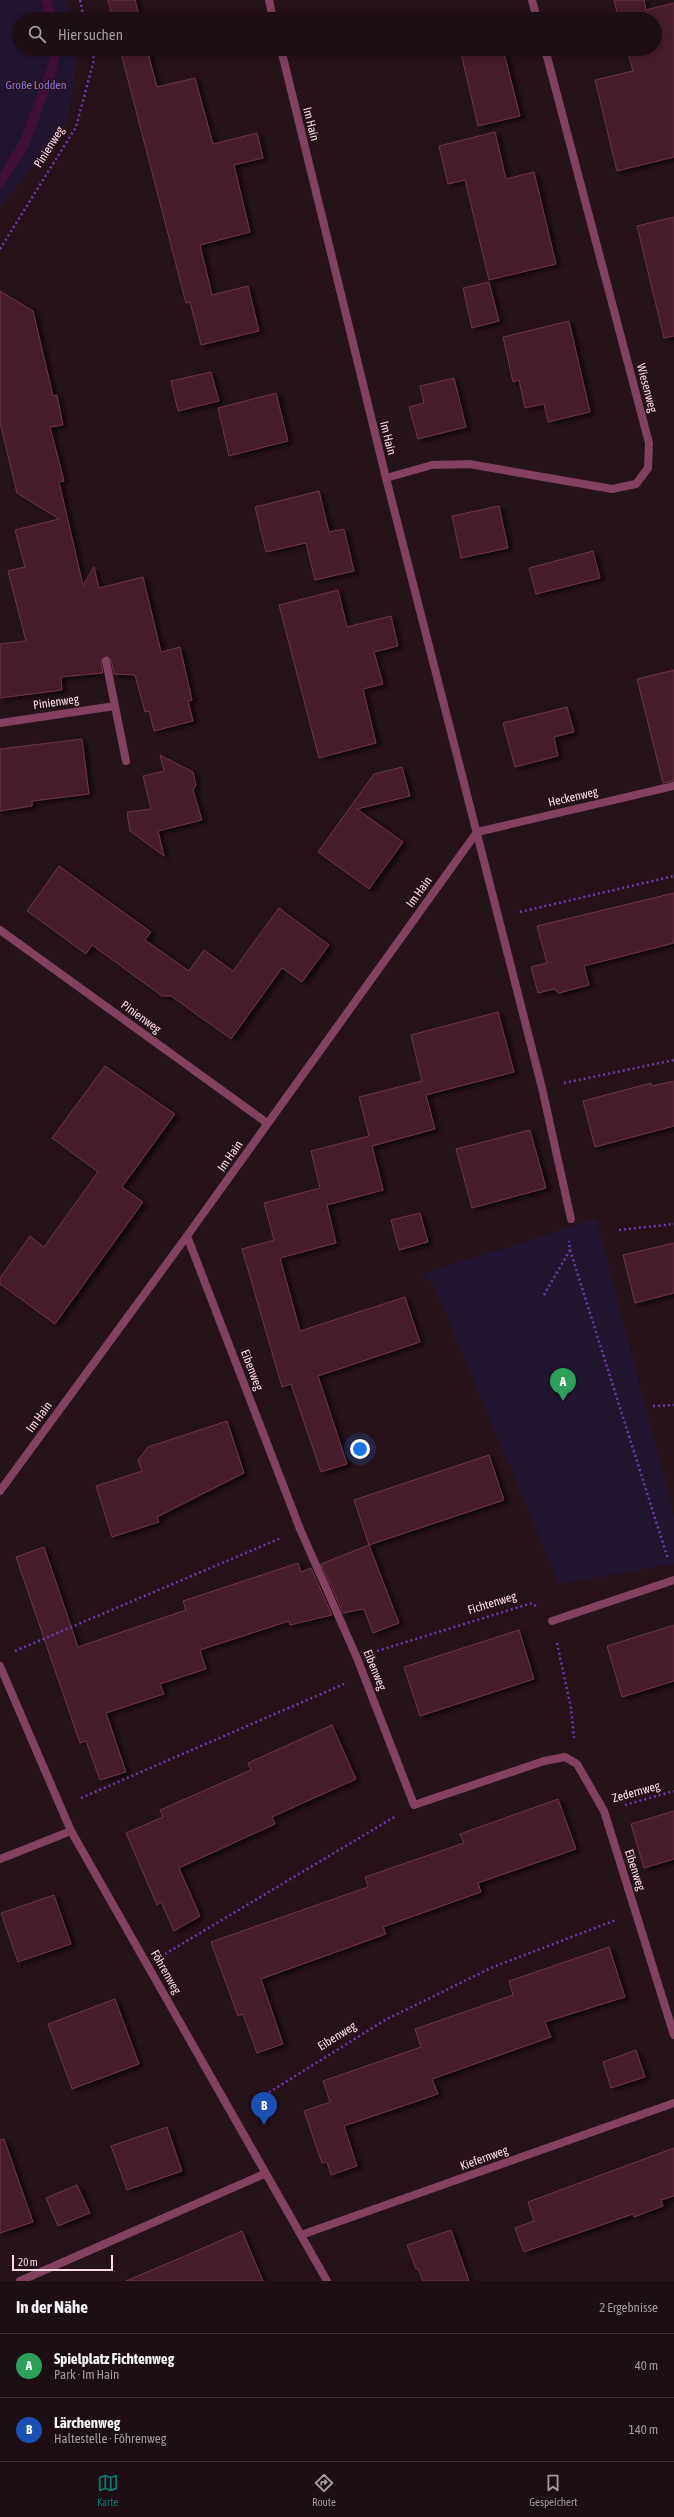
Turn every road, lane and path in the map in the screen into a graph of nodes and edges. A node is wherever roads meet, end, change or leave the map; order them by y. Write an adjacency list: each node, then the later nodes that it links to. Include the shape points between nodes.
1 (80, 0): 4 (path)
2 (269, 0): 5 (street)
3 (532, 0): 6 (street)
4 (83, 12)
5 (272, 12)
6 (535, 12)
7 (93, 56): 10 (path, Pinienweg, via 76,127)
8 (283, 56): 11 (street, Im Hain)
9 (547, 56): 11 (street, Wiesenweg, via 649,443 648,468 636,484 612,489 469,464 432,465)
10 (0, 249)
11 (386, 478): 17 (street, Im Hain)
12 (106, 661): 13 (street)
13 (115, 706): 14 (street, Pinienweg); 15 (street)
14 (0, 723)
15 (126, 761)
16 (674, 786): 17 (street, Heckenweg)
17 (477, 832): 19 (street, Im Hain); 23 (street, Im Hain)
18 (674, 876): 19 (path)
19 (498, 917): 22 (street, Im Hain)
20 (0, 930): 23 (street, Pinienweg)
21 (674, 1060): 22 (path)
22 (542, 1088): 24 (street, Im Hain)
23 (267, 1123): 27 (street, Im Hain)
24 (571, 1219): 28 (path, via 566,1230)
25 (674, 1224): 26 (path)
26 (619, 1230)
27 (188, 1236): 32 (street, Im Hain); 33 (street, Eibenweg)
28 (570, 1250): 29 (path); 34 (path)
29 (544, 1295)
30 (674, 1405): 31 (path)
31 (653, 1406)
32 (0, 1491)
33 (300, 1529): 37 (path); 38 (street, Eibenweg)
34 (669, 1562)
35 (674, 1580): 36 (street)
36 (552, 1621): 38 (path, Fichtenweg, via 532,1603); 41 (path, via 571,1708)
37 (7, 1654)
38 (357, 1658): 40 (street, Eibenweg)
39 (0, 1666): 44 (street, Föhrenweg)
40 (364, 1675): 43 (street, Eibenweg); 44 (path)
41 (577, 1764): 43 (street, via 565,1756 544,1761); 45 (street, Eibenweg)
42 (674, 1791): 45 (path, Zedernweg)
43 (414, 1805): 49 (path)
44 (61, 1807): 46 (street, Föhrenweg)
45 (604, 1811): 48 (street, Eibenweg)
46 (71, 1831): 47 (street); 49 (street, Föhrenweg)
47 (0, 1859)
48 (635, 1912): 50 (street, Eibenweg); 52 (path, Eibenweg, via 493,1967 385,2020)
49 (148, 1964): 52 (street, Föhrenweg)
50 (674, 2035)
51 (674, 2103): 54 (street, Kiefernweg)
52 (233, 2115): 53 (street, Föhrenweg)
53 (264, 2174): 54 (street, Föhrenweg); 55 (street)
54 (301, 2235): 56 (street, Föhrenweg)
55 (20, 2281)
56 (327, 2281)

